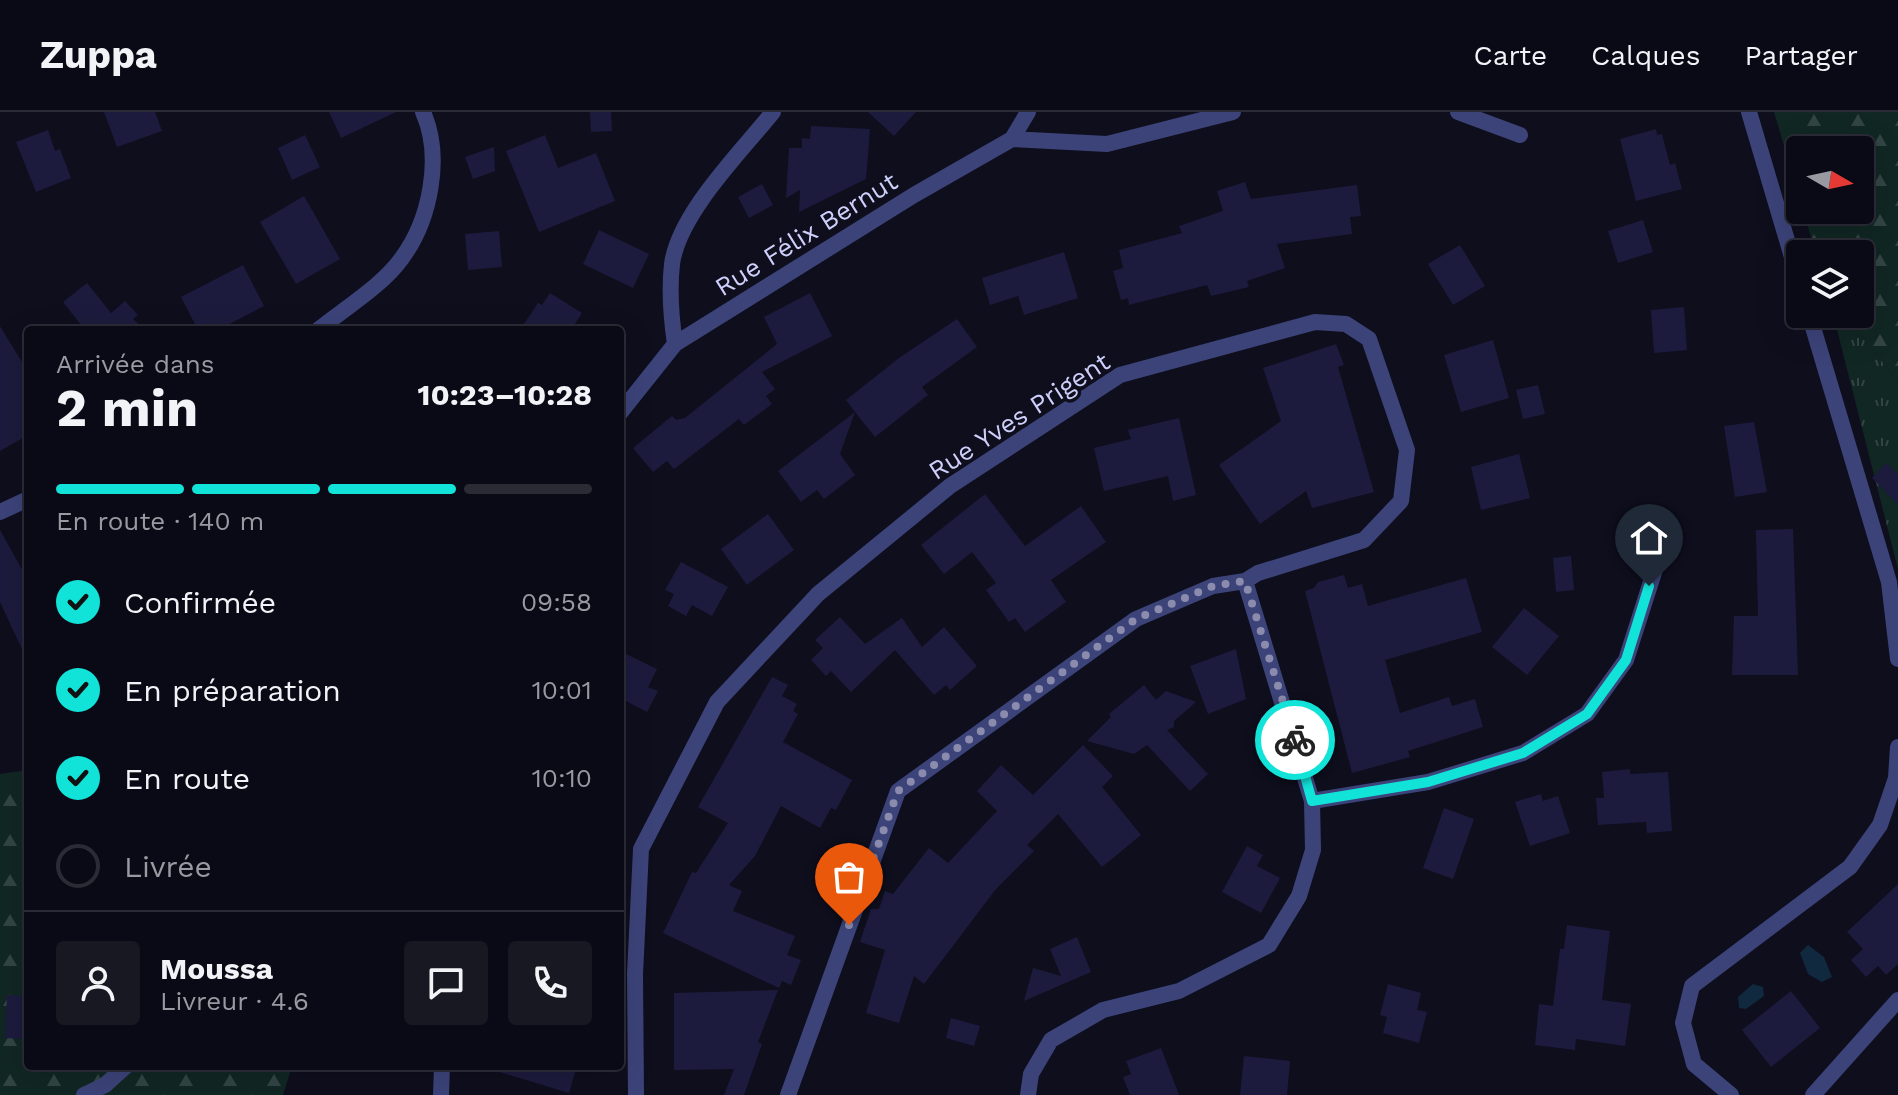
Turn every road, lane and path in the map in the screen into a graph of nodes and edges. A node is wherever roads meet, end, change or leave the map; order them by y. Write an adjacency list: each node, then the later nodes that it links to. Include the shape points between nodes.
1 (423, 112): 10 (street, via 433,163 425,215 402,259)
2 (773, 112): 12 (street, via 699,202 673,261 670,307)
3 (1028, 112): 8 (street, Rue Félix Bernut)
4 (1233, 112): 8 (street, via 1107,144)
5 (1458, 112): 7 (street)
6 (1749, 112): 9 (street)
7 (1520, 135)
8 (1012, 139): 12 (street, Rue Félix Bernut)
9 (1787, 240)
10 (323, 326)
11 (1813, 328): 18 (street, via 1889,582)
12 (675, 344): 13 (street, Rue Félix Bernut)
13 (624, 408)
14 (24, 501): 15 (street)
15 (0, 512)
16 (1657, 563): 20 (street, via 1626,660 1587,714 1523,753 1428,782)
17 (1245, 581): 20 (street); 26 (street, Rue Yves Prigent, via 1364,540 1401,501 1407,450 1369,339 1346,324 1315,322 1120,375 950,486 818,594 717,702 641,849); 27 (street, Rue Yves Prigent, via 1213,586 1136,619 898,791)
18 (1898, 659)
19 (1898, 747): 29 (street, via 1896,778 1880,825 1850,867 1692,986 1683,1023 1694,1064)
20 (1312, 801): 28 (street, via 1313,850 1303,884 1269,945 1179,991 1103,1010 1051,1040 1031,1074)
21 (1898, 1000): 30 (street)
22 (122, 1070): 24 (street)
23 (442, 1070): 25 (street)
24 (84, 1095)
25 (441, 1095)
26 (636, 1095)
27 (788, 1095)
28 (1028, 1095)
29 (1731, 1095)
30 (1813, 1095)

